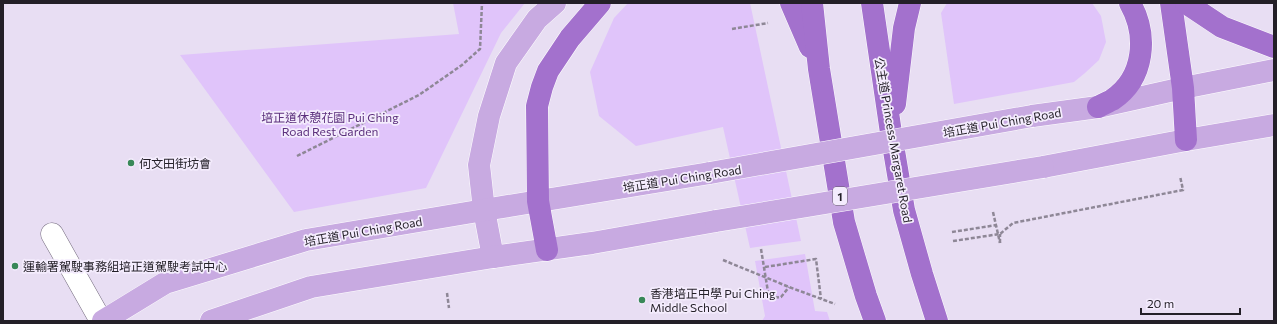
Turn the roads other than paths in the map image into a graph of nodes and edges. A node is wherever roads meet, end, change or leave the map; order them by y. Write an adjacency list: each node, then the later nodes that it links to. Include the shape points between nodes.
1 (555, 3): 19 (main road, via 537,19 506,63 489,116 479,164)
2 (600, 3): 18 (highway, via 559,53 548,70 542,87 537,106)
3 (791, 3): 11 (highway)
4 (812, 3): 11 (highway, 1)
5 (872, 3): 16 (highway, 公主道 Princess Margaret Road)
6 (910, 3): 16 (highway, via 904,28)
7 (1130, 3): 14 (highway, via 1140,27 1141,41 1135,75 1112,100)
8 (1171, 3): 13 (highway)
9 (1186, 3): 10 (highway, via 1222,27)
10 (1274, 47)
11 (819, 68): 25 (highway, 1, via 844,222)
12 (1274, 70): 13 (main road, 培正道 Pui Ching Road)
13 (1183, 88): 14 (main road, 培正道 Pui Ching Road); 17 (highway)
14 (1098, 106): 18 (main road, 培正道 Pui Ching Road, bridge)
15 (1274, 125): 17 (main road)
16 (891, 133): 26 (highway, 公主道 Princess Margaret Road, via 904,210)
17 (1186, 140): 21 (main road, bridge, via 1043,167)
18 (538, 201): 19 (main road, 培正道 Pui Ching Road); 21 (highway)
19 (484, 210): 22 (main road); 23 (main road, 培正道 Pui Ching Road, via 306,240 165,283)
20 (52, 234): 23 (lane)
21 (547, 250): 22 (main road)
22 (494, 257): 24 (main road, via 311,287)
23 (102, 321)
24 (211, 321)
25 (875, 321)
26 (937, 321)

